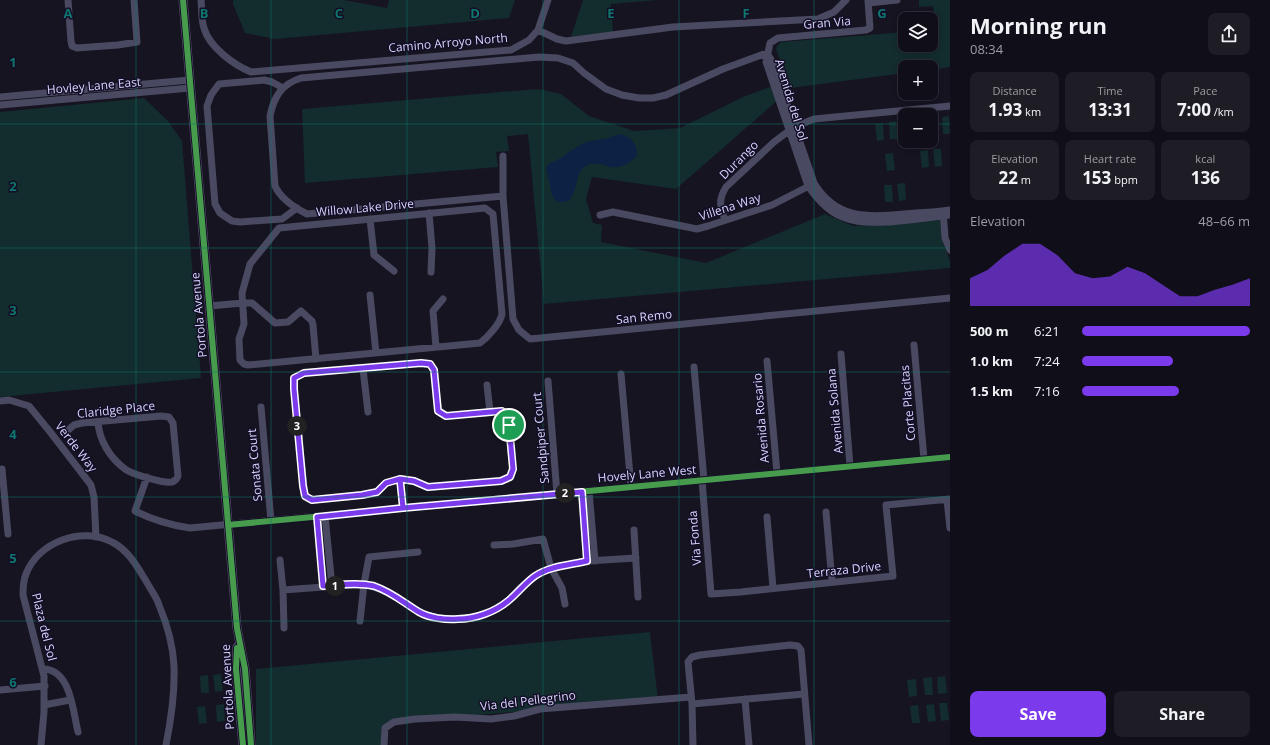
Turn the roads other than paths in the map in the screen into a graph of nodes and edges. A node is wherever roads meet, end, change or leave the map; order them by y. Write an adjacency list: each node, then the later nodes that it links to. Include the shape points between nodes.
1 (68, 0): 2 (street, via 71,41 72,46 77,48 137,42)
2 (134, 0)
3 (183, 0): 11 (main road, Portola Avenue)
4 (201, 0): 9 (street, Camino Arroyo North, via 206,35 231,62 251,72 511,50 529,40)
5 (548, 0): 9 (street)
6 (846, 0): 9 (street, via 834,12 818,19 673,27 566,41)
7 (897, 0): 8 (street)
8 (868, 1): 10 (street, Gran Via, via 870,28 778,38 770,43)
9 (538, 30)
10 (767, 54): 12 (street, via 723,69 666,95 652,98 617,93 606,89 573,63 558,58 539,57 301,78); 17 (street, Avenida del Sol, via 772,60)
11 (190, 84): 13 (street, Hovley Lane East); 15 (street, Hovley Lane East); 34 (main road, Portola Avenue)
12 (283, 88): 21 (street, via 272,105 270,116 275,186 278,192); 21 (street, via 264,80 219,84 211,96 208,106 215,204 220,213 240,222 282,219)
13 (39, 93): 14 (street, Hovley Lane East); 15 (street, via 37,99)
14 (0, 97)
15 (0, 105)
16 (950, 106): 17 (street, Durango, via 814,119)
17 (791, 129): 19 (street, Avenida del Sol); 26 (street, Durango, via 726,187 721,196 720,207)
18 (503, 156): 20 (street, San Remo)
19 (811, 184): 23 (street, Avenida del Sol, via 832,203 861,216); 26 (street, Villena Way, via 772,205)
20 (503, 196): 21 (street, via 307,214); 31 (street, San Remo, via 513,319 518,330 530,339)
21 (297, 208)
22 (429, 213): 25 (street, Willow Lake Drive); 29 (street); 36 (street, Willow Lake Drive, via 485,208 493,214 502,314 501,319 480,343)
23 (946, 213): 27 (street, via 945,238)
24 (600, 215): 26 (street, Villena Way, via 613,212 697,229)
25 (370, 219): 28 (street, via 374,255); 33 (street, Willow Lake Drive, via 279,228 250,264 242,293)
26 (724, 220)
27 (950, 250)
28 (394, 271)
29 (431, 272)
30 (370, 295): 37 (street)
31 (950, 298)
32 (443, 299): 36 (street, via 433,311)
33 (242, 303): 34 (street); 39 (street, via 252,304 275,323 288,322 301,312 312,321); 39 (street, Willow Lake Drive, via 244,324 239,339 239,353 244,364)
34 (209, 306): 71 (main road, Portola Avenue)
35 (914, 346): 53 (street, Corte Placitas)
36 (436, 347): 37 (street, Willow Lake Drive)
37 (376, 353): 39 (street, Willow Lake Drive)
38 (841, 354): 54 (street, Avenida Solana)
39 (316, 359)
40 (767, 361): 56 (street, Avenida Rosario)
41 (363, 368): 48 (street); 49 (street, via 430,364 434,370 438,411 446,416); 58 (street, via 304,373 294,378 305,496 312,500 362,495 377,492 386,483)
42 (694, 368): 59 (street, Via Fonda)
43 (621, 374): 60 (street)
44 (548, 381): 62 (street, Sandpiper Court)
45 (487, 385): 49 (street)
46 (0, 401): 76 (street, Verde Way, via 9,400 29,406 91,485)
47 (260, 407): 70 (street, Sonata Court)
48 (368, 412)
49 (490, 412): 58 (street, via 502,411 508,416 513,469 510,477 501,481 428,487)
50 (98, 422): 51 (street, Claridge Place, via 74,425); 57 (street, via 100,437 110,453 126,470); 57 (street, Claridge Place, via 161,416 169,418 173,423 178,476 175,482 168,483)
51 (67, 430)
52 (950, 457): 53 (street, Hovely Lane West)
53 (924, 459): 54 (street, Hovely Lane West)
54 (850, 466): 56 (street, Hovely Lane West)
55 (2, 469): 63 (street)
56 (777, 473): 59 (street, Hovely Lane West)
57 (147, 478): 71 (street, Hovely Lane West, via 135,511 170,525 190,528)
58 (400, 479): 65 (street)
59 (703, 480): 60 (street, Hovely Lane West); 93 (street, Via Fonda)
60 (631, 487): 61 (street, Hovely Lane West)
61 (586, 491): 62 (street, Hovely Lane West); 75 (street); 77 (street)
62 (557, 494): 65 (street, Hovely Lane West)
63 (2, 497): 74 (street)
64 (949, 500): 72 (street); 87 (street, Terraza Drive, via 886,505 893,576)
65 (403, 508): 67 (street, Hovely Lane West)
66 (826, 512): 87 (street)
67 (325, 516): 69 (street, Hovely Lane West); 84 (street)
68 (766, 516): 91 (street)
69 (317, 517): 70 (street, Hovely Lane West); 85 (street)
70 (271, 521): 71 (street, Hovely Lane West)
71 (228, 525): 97 (main road, Portola Avenue)
72 (950, 528)
73 (634, 530): 80 (street)
74 (8, 534)
75 (594, 536): 77 (street); 83 (street)
76 (96, 537): 99 (street, Plaza del Sol, via 77,536 57,542 38,554 26,574 23,595); 109 (street, Plaza del Sol, via 113,542 131,558 159,604 171,642 174,667)
77 (585, 538): 82 (street)
78 (494, 545): 86 (street, via 543,539)
79 (418, 552): 88 (street, via 369,557)
80 (636, 558): 83 (street); 94 (street)
81 (280, 560): 92 (street)
82 (587, 561): 83 (street); 86 (street)
83 (596, 561)
84 (330, 562): 85 (street); 90 (street)
85 (321, 563): 89 (street)
86 (551, 568): 88 (street, via 536,576 508,601 491,611 474,618 457,620 420,613 388,592); 95 (street, via 562,588)
87 (832, 582): 91 (street, Terraza Drive)
88 (364, 584): 90 (street); 96 (street)
89 (323, 586): 90 (street); 92 (street)
90 (332, 586)
91 (773, 588): 93 (street, Terraza Drive)
92 (282, 590): 98 (street)
93 (711, 594)
94 (638, 597)
95 (565, 604)
96 (360, 621)
97 (237, 628): 110 (main road, Portola Avenue, via 236,669); 111 (main road, Portola Avenue, via 245,669)
98 (284, 628)
99 (43, 669): 100 (street, Plaza del Sol); 104 (street, via 51,670 64,680)
100 (44, 686): 101 (street); 106 (street, Plaza del Sol)
101 (0, 690)
102 (804, 694): 103 (street); 105 (street, via 801,650 798,646 790,645 692,657 688,662); 115 (street)
103 (745, 699): 105 (street); 114 (street)
104 (70, 700): 106 (street); 107 (street)
105 (692, 700): 112 (street, Via del Pellegrino, via 540,709 491,719 455,717 394,722 385,728); 113 (street)
106 (44, 705): 108 (street, Plaza del Sol)
107 (78, 732)
108 (41, 745)
109 (166, 745)
110 (243, 745)
111 (251, 745)
112 (384, 745)
113 (693, 745)
114 (749, 745)
115 (809, 745)

